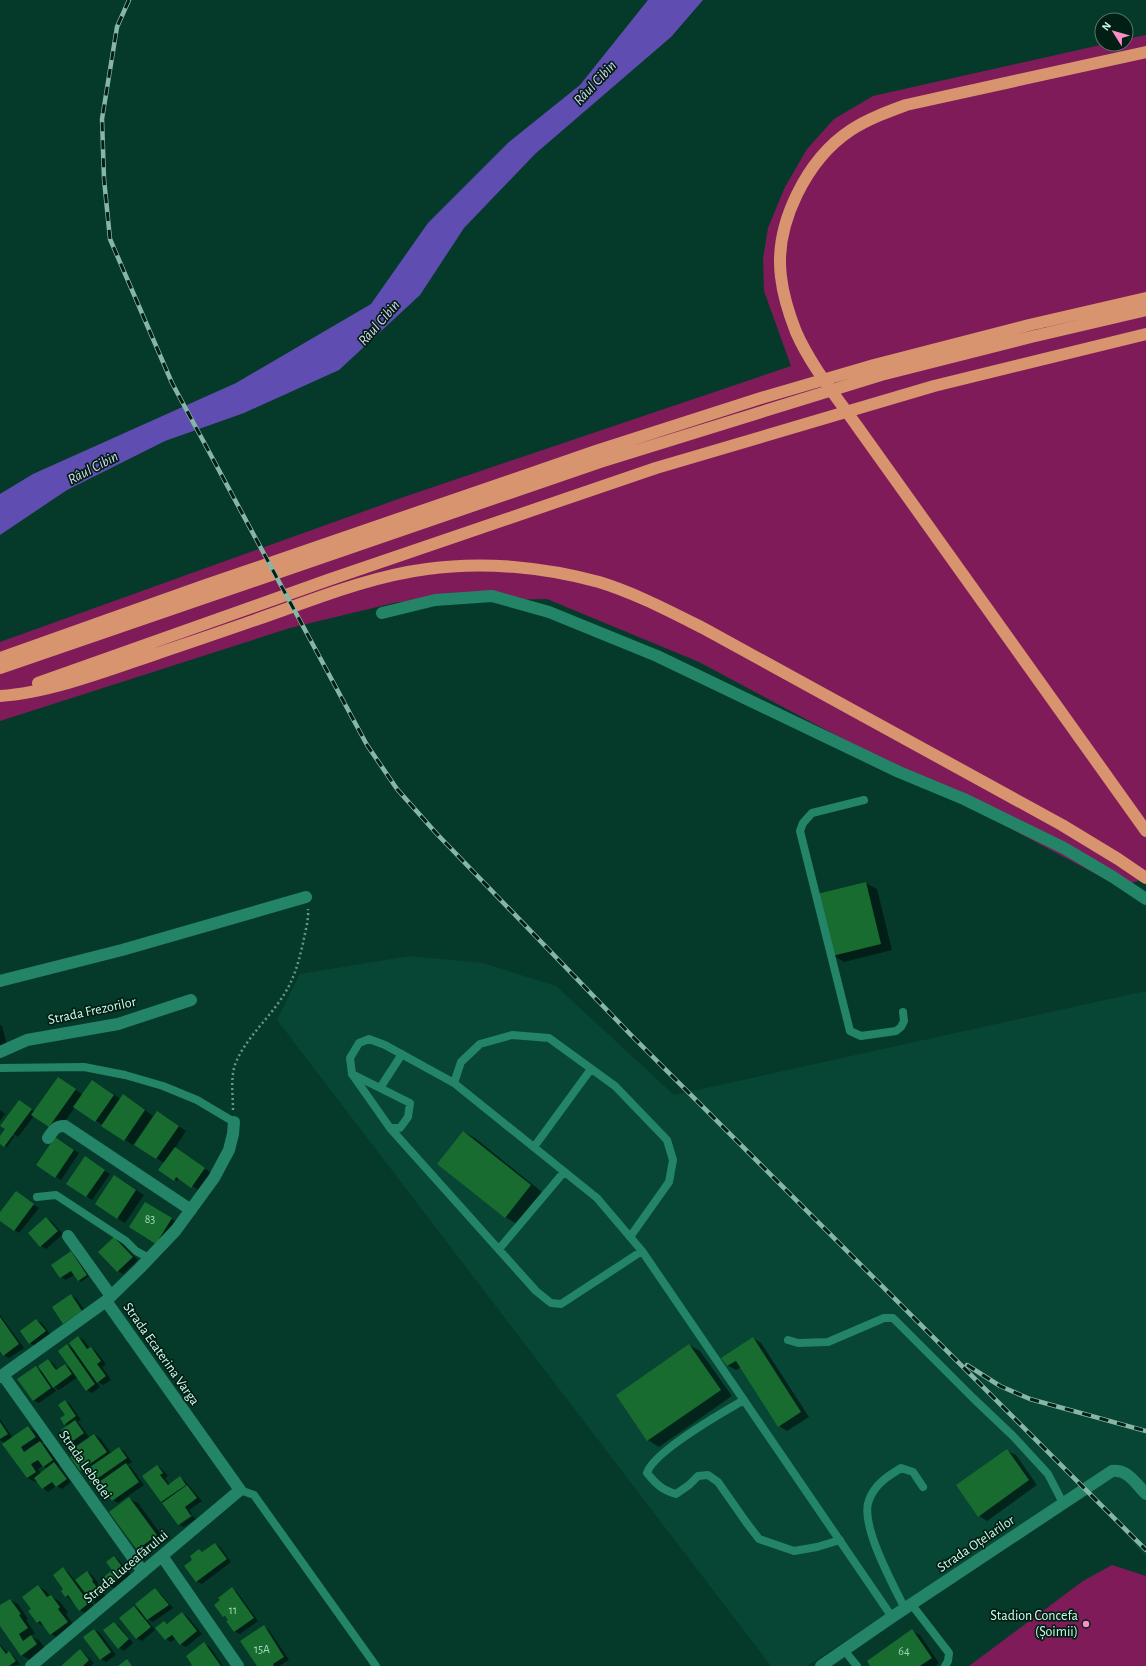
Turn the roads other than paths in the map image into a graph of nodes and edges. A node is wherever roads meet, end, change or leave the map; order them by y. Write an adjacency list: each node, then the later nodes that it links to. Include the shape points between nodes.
1 (1146, 52): 12 (highway, via 906,106 877,116 850,130 817,161 805,179 785,227 780,253 780,276 785,300 794,326 810,358)
2 (1146, 298): 5 (highway, via 874,365 761,398 596,451)
3 (1146, 310): 5 (highway, via 881,375)
4 (1146, 334): 10 (highway, via 895,397 656,468)
5 (319, 552): 6 (highway)
6 (209, 590): 8 (highway); 9 (highway)
7 (382, 613): 15 (street, via 436,600 492,596 549,612 657,656 899,772 964,799 1064,848)
8 (0, 658)
9 (0, 668)
10 (0, 696): 13 (highway, via 19,694 118,667 333,592 391,576 457,566 492,566 558,572 626,592 703,628 1068,829 1118,858)
11 (864, 800): 18 (lane, via 812,813 800,830 850,1031 861,1036 896,1031 904,1021)
12 (1146, 831)
13 (1146, 878)
14 (306, 897): 16 (street, via 122,950)
15 (1146, 899)
16 (0, 981)
17 (191, 1000): 19 (street, Strada Frezorilor, via 118,1024 27,1040)
18 (903, 1012)
19 (0, 1052)
20 (402, 1054): 23 (lane, via 369,1039 359,1043 350,1058); 24 (lane); 25 (lane)
21 (0, 1068): 26 (lane, via 84,1067 125,1076 163,1086 197,1100)
22 (591, 1069): 24 (lane, via 549,1038 512,1035 480,1044 461,1062); 29 (lane); 34 (lane, via 615,1086 667,1140 673,1160 669,1182)
23 (352, 1074): 25 (lane); 27 (lane)
24 (454, 1083): 29 (lane)
25 (380, 1088): 27 (lane, via 410,1103 408,1117 400,1128)
26 (234, 1122): 32 (street, via 229,1150 214,1178)
27 (390, 1128): 35 (lane)
28 (48, 1138): 32 (street, via 55,1129 65,1126)
29 (534, 1147): 30 (lane)
30 (564, 1172): 34 (lane, via 597,1198); 35 (lane)
31 (37, 1197): 37 (lane, via 56,1195)
32 (190, 1210): 37 (street, via 176,1230)
33 (68, 1236): 38 (street)
34 (630, 1237): 36 (lane)
35 (499, 1249): 36 (lane, via 551,1304 561,1304)
36 (642, 1251): 41 (lane)
37 (150, 1258): 38 (street)
38 (108, 1298): 40 (street, Strada Ecaterina Varga); 43 (street, Strada Ecaterina Varga)
39 (788, 1340): 45 (lane, via 798,1343 828,1342 884,1318 893,1318 972,1398 1014,1436 1048,1474)
40 (1, 1376): 48 (street, Strada Lebedei)
41 (744, 1400): 46 (lane); 46 (lane, via 703,1424 671,1447 649,1467 647,1473 658,1486 676,1494 698,1476 708,1475 718,1482 759,1539 794,1551)
42 (923, 1487): 49 (lane, via 913,1472 901,1468 878,1484 866,1512 879,1554)
43 (240, 1490): 47 (street, Strada Luceafărului); 54 (lane, via 254,1495)
44 (1146, 1494): 45 (street, Strada Oțelarilor, via 1126,1473 1118,1470 1112,1471)
45 (1063, 1503): 49 (street, Strada Oțelarilor)
46 (840, 1540): 50 (lane)
47 (162, 1556): 48 (street, Strada Luceafărului); 53 (street)
48 (143, 1572): 52 (street, Strada Luceafărului)
49 (908, 1607): 50 (street, Strada Oțelarilor); 57 (lane, via 949,1653)
50 (892, 1617): 51 (street, Strada Oțelarilor)
51 (844, 1650): 55 (street, Strada Oțelarilor); 56 (lane)
52 (31, 1666)
53 (238, 1666)
54 (376, 1666)
55 (821, 1666)
56 (857, 1666)
57 (945, 1666)

